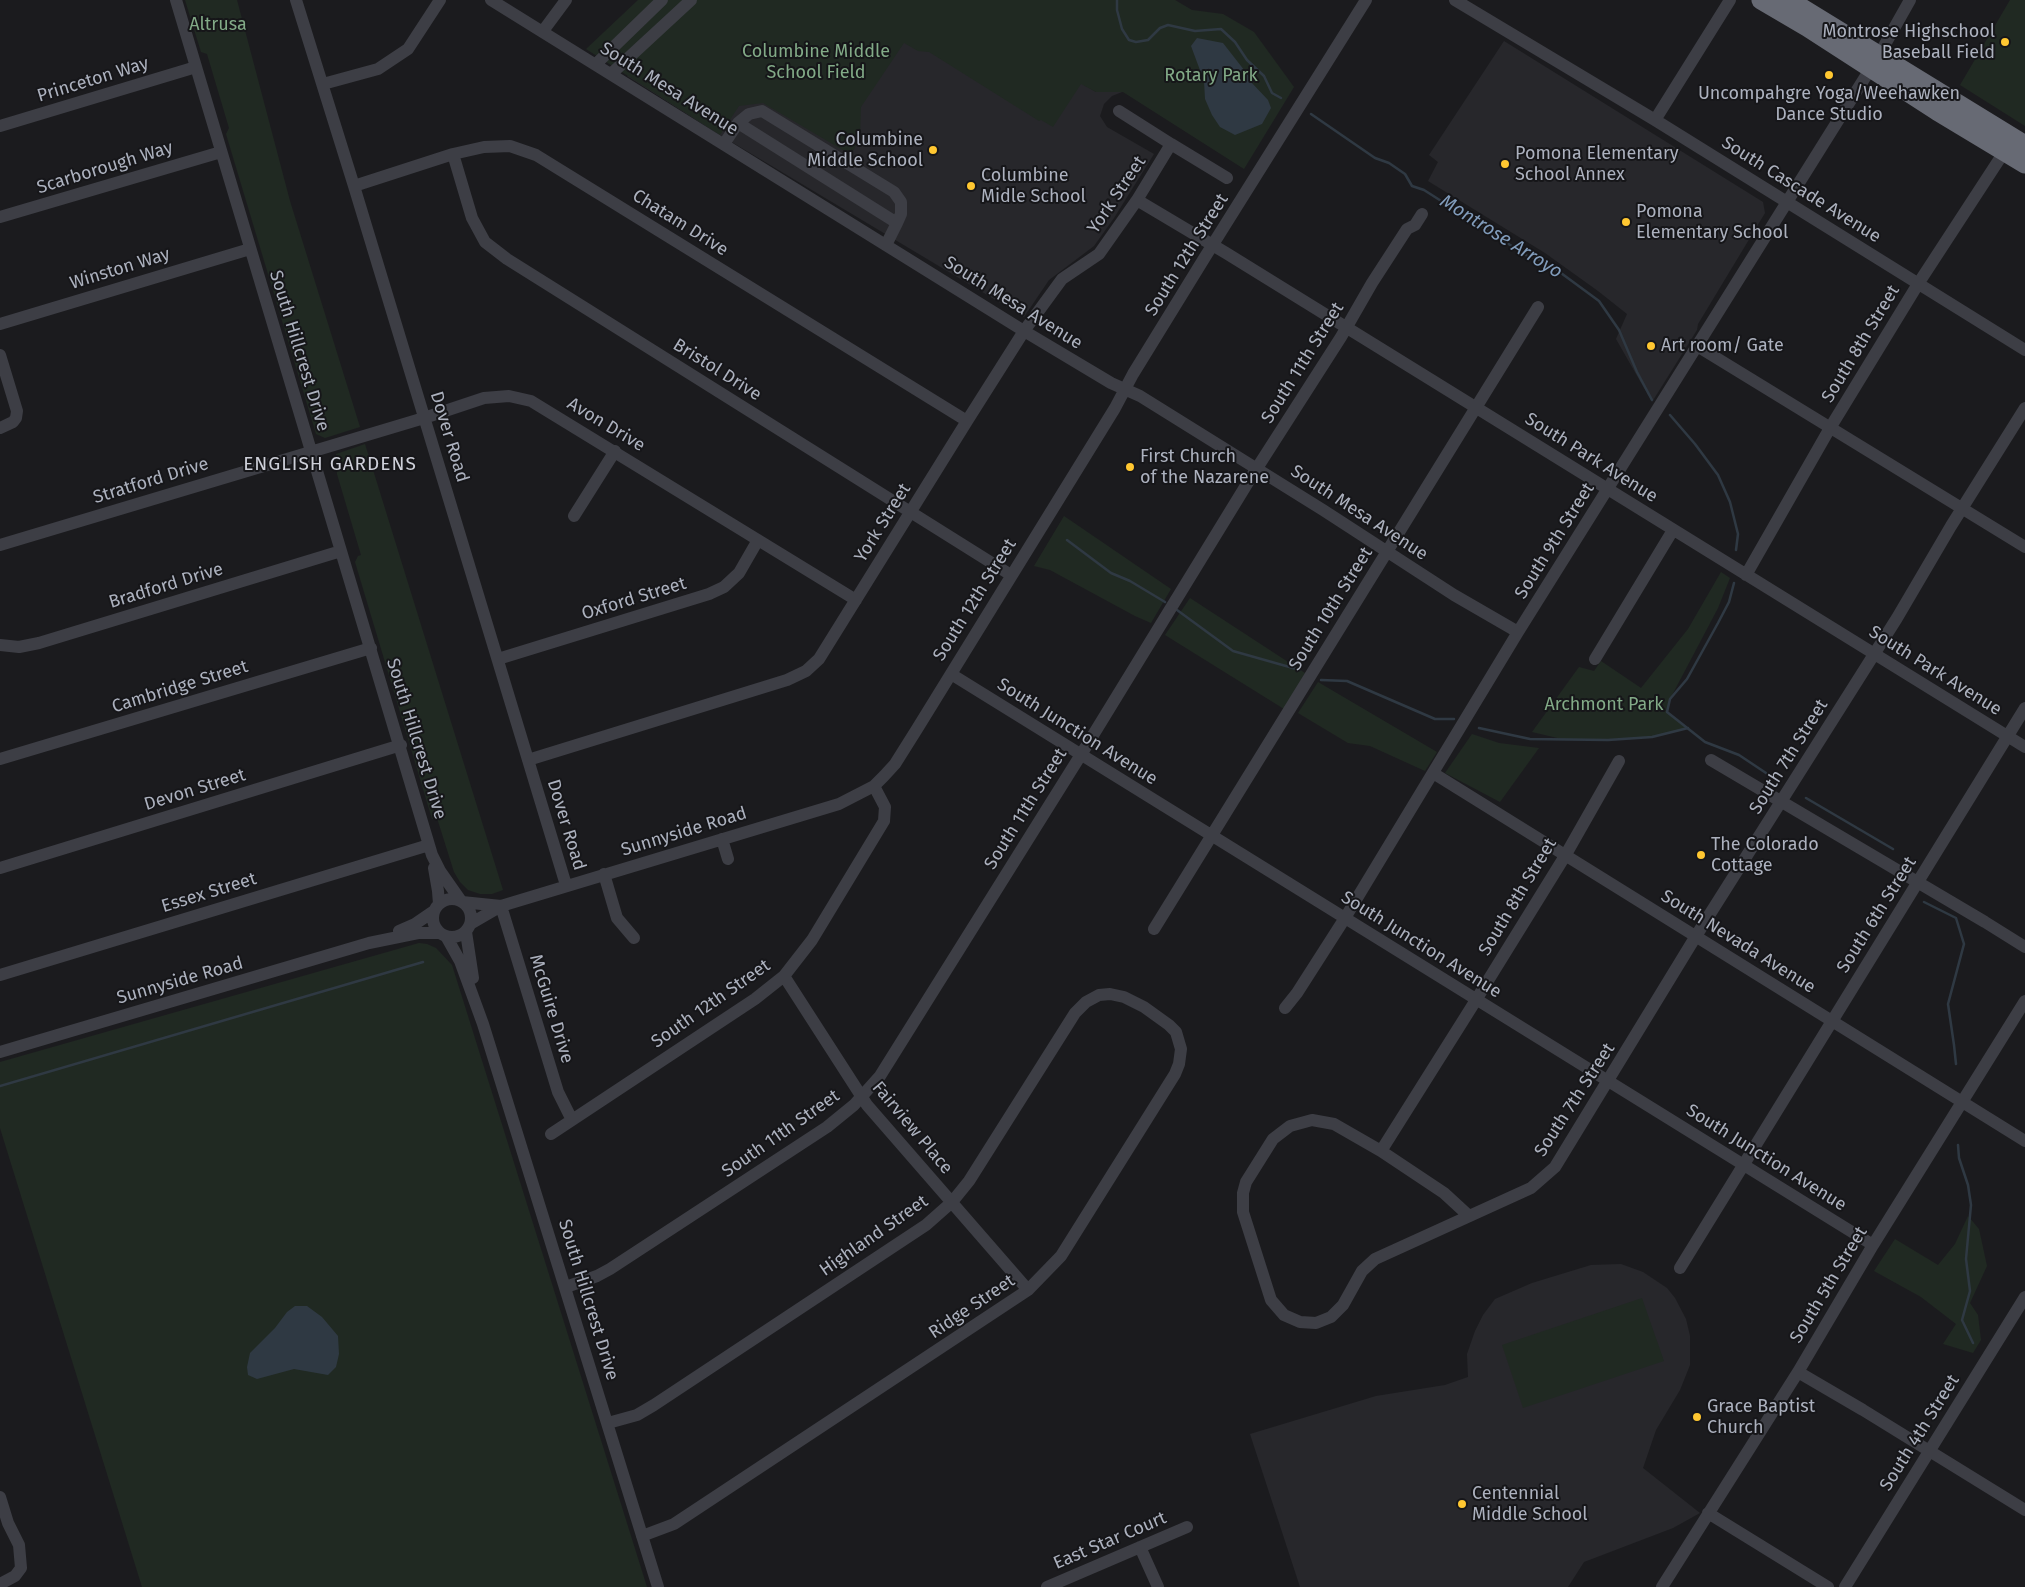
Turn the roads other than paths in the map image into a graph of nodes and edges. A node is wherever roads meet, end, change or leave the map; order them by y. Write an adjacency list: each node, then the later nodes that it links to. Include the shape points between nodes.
1 (176, 0): 17 (street, South Hillcrest Drive)
2 (296, 0): 19 (street, Dover Road)
3 (440, 0): 19 (street, via 408,49 378,69)
4 (491, 0): 14 (street, South Mesa Avenue)
5 (566, 0): 14 (street)
6 (662, 0): 16 (street)
7 (691, 0): 18 (street)
8 (1366, 0): 38 (street, South 12th Street)
9 (1456, 0): 21 (street, South Cascade Avenue)
10 (1730, 0): 21 (street)
11 (1761, 0): 15 (highway)
12 (1789, 0): 15 (highway)
13 (1910, 0): 15 (street, South 9th Street)
14 (543, 31): 16 (street, South Mesa Avenue)
15 (1875, 61): 26 (highway, via 1937,111); 33 (street, South 9th Street)
16 (596, 64): 18 (street, South Mesa Avenue)
17 (196, 68): 23 (street, Princeton Way); 27 (street, South Hillcrest Drive)
18 (611, 74): 24 (street, South Mesa Avenue)
19 (323, 84): 31 (street, Dover Road)
20 (1119, 112): 25 (street)
21 (1655, 120): 33 (street, South Cascade Avenue)
22 (738, 123): 24 (street); 36 (street); 36 (street, via 750,114 762,111 894,192 901,202)
23 (0, 126)
24 (724, 144): 37 (street, South Mesa Avenue)
25 (1171, 144): 30 (street); 32 (street, York Street)
26 (2014, 144): 29 (highway); 40 (street, South 8th Street)
27 (221, 152): 35 (street, Scarborough Way); 39 (street, South Hillcrest Drive)
28 (454, 154): 31 (street, Chatam Drive); 52 (street, Chatam Drive, via 484,147 510,146 536,155); 60 (street, Bristol Drive, via 472,218 485,242 507,259)
29 (2025, 164)
30 (1227, 178)
31 (354, 186): 51 (street, Dover Road)
32 (1137, 200): 38 (street, South Park Avenue); 44 (street, York Street, via 1099,254 1062,279)
33 (1786, 202): 40 (street, South Cascade Avenue); 45 (street, South 9th Street)
34 (1422, 214): 43 (street, South 11th Street, via 1372,282)
35 (0, 218)
36 (897, 223): 37 (street)
37 (886, 245): 44 (street, South Mesa Avenue)
38 (1213, 245): 43 (street, South Park Avenue); 48 (street, South 12th Street)
39 (250, 249): 42 (street, Winston Way); 55 (street, South Hillcrest Drive)
40 (1918, 284): 46 (street, South Cascade Avenue); 54 (street, South 8th Street)
41 (1538, 307): 49 (street, South 10th Street)
42 (0, 324)
43 (1346, 327): 49 (street, South Park Avenue); 57 (street, South 11th Street)
44 (1024, 331): 48 (street, South Mesa Avenue); 52 (street, York Street)
45 (1697, 346): 54 (street); 58 (street, South 9th Street)
46 (2025, 350)
47 (0, 355): 53 (street, via 17,411 13,422)
48 (1126, 390): 57 (street, South Mesa Avenue); 68 (street, South 12th Street)
49 (1476, 408): 58 (street, South Park Avenue); 67 (street, South 10th Street)
50 (2025, 408): 59 (street, South 7th Street)
51 (424, 418): 55 (street, Avon Drive); 56 (street, Avon Drive, via 484,398 509,396 532,401); 75 (street, Dover Road)
52 (967, 421): 60 (street, York Street)
53 (0, 428)
54 (1830, 428): 59 (street); 69 (street, South 8th Street)
55 (311, 450): 64 (street, Stratford Drive); 66 (street, South Hillcrest Drive)
56 (615, 451): 61 (street); 63 (street, Avon Drive)
57 (1256, 469): 67 (street, South Mesa Avenue); 82 (street, South 11th Street)
58 (1608, 489): 62 (street, South Park Avenue); 71 (street, South 9th Street)
59 (1962, 509): 65 (street); 74 (street, South 7th Street)
60 (911, 512): 68 (street, Bristol Drive); 70 (street, York Street)
61 (574, 516)
62 (1673, 530): 69 (street, South Park Avenue); 76 (street)
63 (758, 540): 70 (street, Avon Drive); 75 (street, Oxford Street, via 739,573 709,594)
64 (0, 545)
65 (2025, 547)
66 (341, 551): 72 (street, Bradford Drive, via 39,643 19,647); 73 (street, South Hillcrest Drive)
67 (1387, 552): 71 (street, South Mesa Avenue); 90 (street, South 10th Street)
68 (1011, 575): 77 (street, South 12th Street)
69 (1746, 575): 74 (street, South Park Avenue)
70 (856, 600): 84 (street, York Street, via 819,659 806,671 787,680)
71 (1518, 632): 87 (street, South 9th Street)
72 (0, 645)
73 (371, 648): 80 (street, South Hillcrest Drive); 83 (street, Cambridge Street)
74 (1874, 654): 79 (street, South Park Avenue); 89 (street, South 7th Street)
75 (498, 659): 84 (street, Dover Road)
76 (1595, 659)
77 (951, 674): 82 (street, South Junction Avenue); 88 (street, South 12th Street, via 894,764)
78 (2025, 708): 79 (street, South 6th Street)
79 (2008, 736): 81 (street, South Park Avenue); 97 (street, South 6th Street)
80 (400, 746): 92 (street, South Hillcrest Drive); 95 (street, Devon Street)
81 (2025, 747)
82 (1081, 755): 90 (street, South Junction Avenue); 120 (street, South 11th Street, via 894,1055)
83 (0, 759)
84 (528, 760): 98 (street, Dover Road)
85 (1711, 760): 89 (street)
86 (1619, 762): 93 (street, South 8th Street)
87 (1433, 772): 93 (street, South Nevada Avenue); 102 (street, South 9th Street)
88 (874, 786): 91 (street, Sunnyside Road, via 839,804); 111 (street, South 12th Street, via 885,807 884,821 812,940)
89 (1781, 802): 97 (street); 106 (street, South 7th Street)
90 (1212, 835): 102 (street, South Junction Avenue); 104 (street, South 10th Street)
91 (722, 839): 94 (street); 96 (street, Sunnyside Road)
92 (431, 850): 99 (street, via 440,872); 101 (street); 110 (street, Essex Street)
93 (1565, 856): 106 (street, South Nevada Avenue); 112 (street, South 8th Street)
94 (728, 859)
95 (0, 868)
96 (604, 874): 98 (street, Sunnyside Road); 107 (street, via 617,918)
97 (1917, 882): 109 (street); 116 (street, South 6th Street)
98 (566, 885): 100 (street, Sunnyside Road)
99 (462, 901): 100 (street, Sunnyside Road); 101 (street, via 450,899); 103 (street, via 470,911)
100 (501, 906): 103 (street, Sunnyside Road); 122 (street, McGuire Drive, via 558,1092)
101 (436, 908): 105 (street, via 434,923); 108 (street, Sunnyside Road, via 415,924)
102 (1345, 918): 112 (street, South Junction Avenue); 115 (street, South 9th Street)
103 (468, 928): 105 (street, via 456,937); 117 (street, via 468,952)
104 (1154, 929)
105 (443, 934): 108 (street, Sunnyside Road, via 418,933); 117 (street, via 460,961)
106 (1696, 936): 116 (street, South Nevada Avenue); 119 (street, South 7th Street)
107 (634, 938)
108 (369, 943): 118 (street, Sunnyside Road)
109 (2025, 947)
110 (0, 975)
111 (784, 976): 120 (street, Fairview Place); 122 (street, South 12th Street, via 755,999)
112 (1476, 999): 119 (street, South Junction Avenue); 125 (street, South 8th Street)
113 (2025, 1001): 121 (street, South 5th Street)
114 (1144, 1007): 127 (street, Highland Street, via 1110,994 1099,995 1075,1012 969,1181); 132 (street, Ridge Street, via 1176,1032 1181,1049 1179,1064 1061,1256)
115 (1285, 1008)
116 (1832, 1020): 121 (street, South Nevada Avenue); 126 (street, South 6th Street)
117 (484, 1024): 131 (street, South Hillcrest Drive)
118 (0, 1052)
119 (1608, 1081): 126 (street, South Junction Avenue); 128 (street, South 7th Street, via 1555,1167 1532,1188)
120 (862, 1097): 127 (street, Fairview Place); 131 (street, South 11th Street, via 827,1127 610,1269)
121 (1962, 1104): 124 (street, South Nevada Avenue); 129 (street, South 5th Street)
122 (572, 1120): 123 (street, South 12th Street)
123 (551, 1134)
124 (2025, 1141)
125 (1381, 1151): 128 (street, South 7th Street, via 1444,1193); 128 (street, South 7th Street, via 1334,1124 1312,1120 1290,1126 1273,1139 1246,1182 1242,1212 1271,1300 1284,1315 1300,1322 1316,1323 1331,1317 1343,1305 1362,1271 1375,1259)
126 (1744, 1164): 129 (street, South Junction Avenue); 130 (street, South 6th Street)
127 (952, 1202): 132 (street, Fairview Place); 135 (street, Highland Street, via 926,1225 654,1405 637,1415)
128 (1469, 1216)
129 (1874, 1245): 134 (street, South 5th Street)
130 (1680, 1268)
131 (566, 1287): 135 (street, South Hillcrest Drive)
132 (1028, 1290): 141 (street, Ridge Street, via 674,1524)
133 (2025, 1297): 136 (street, South 4th Street)
134 (1798, 1372): 136 (street); 139 (street, South 5th Street)
135 (608, 1423): 141 (street, South Hillcrest Drive)
136 (1930, 1451): 138 (street); 149 (street, South 4th Street)
137 (0, 1497): 143 (street, via 19,1545 20,1568 15,1576)
138 (2025, 1510)
139 (1708, 1513): 147 (street, South 5th Street); 148 (street)
140 (1187, 1527): 142 (street, East Star Court)
141 (642, 1536): 144 (street, South Hillcrest Drive)
142 (1140, 1547): 145 (street, East Star Court); 146 (street)
143 (0, 1584)
144 (658, 1587)
145 (1047, 1587)
146 (1158, 1587)
147 (1662, 1587)
148 (1828, 1587)
149 (1846, 1587)

